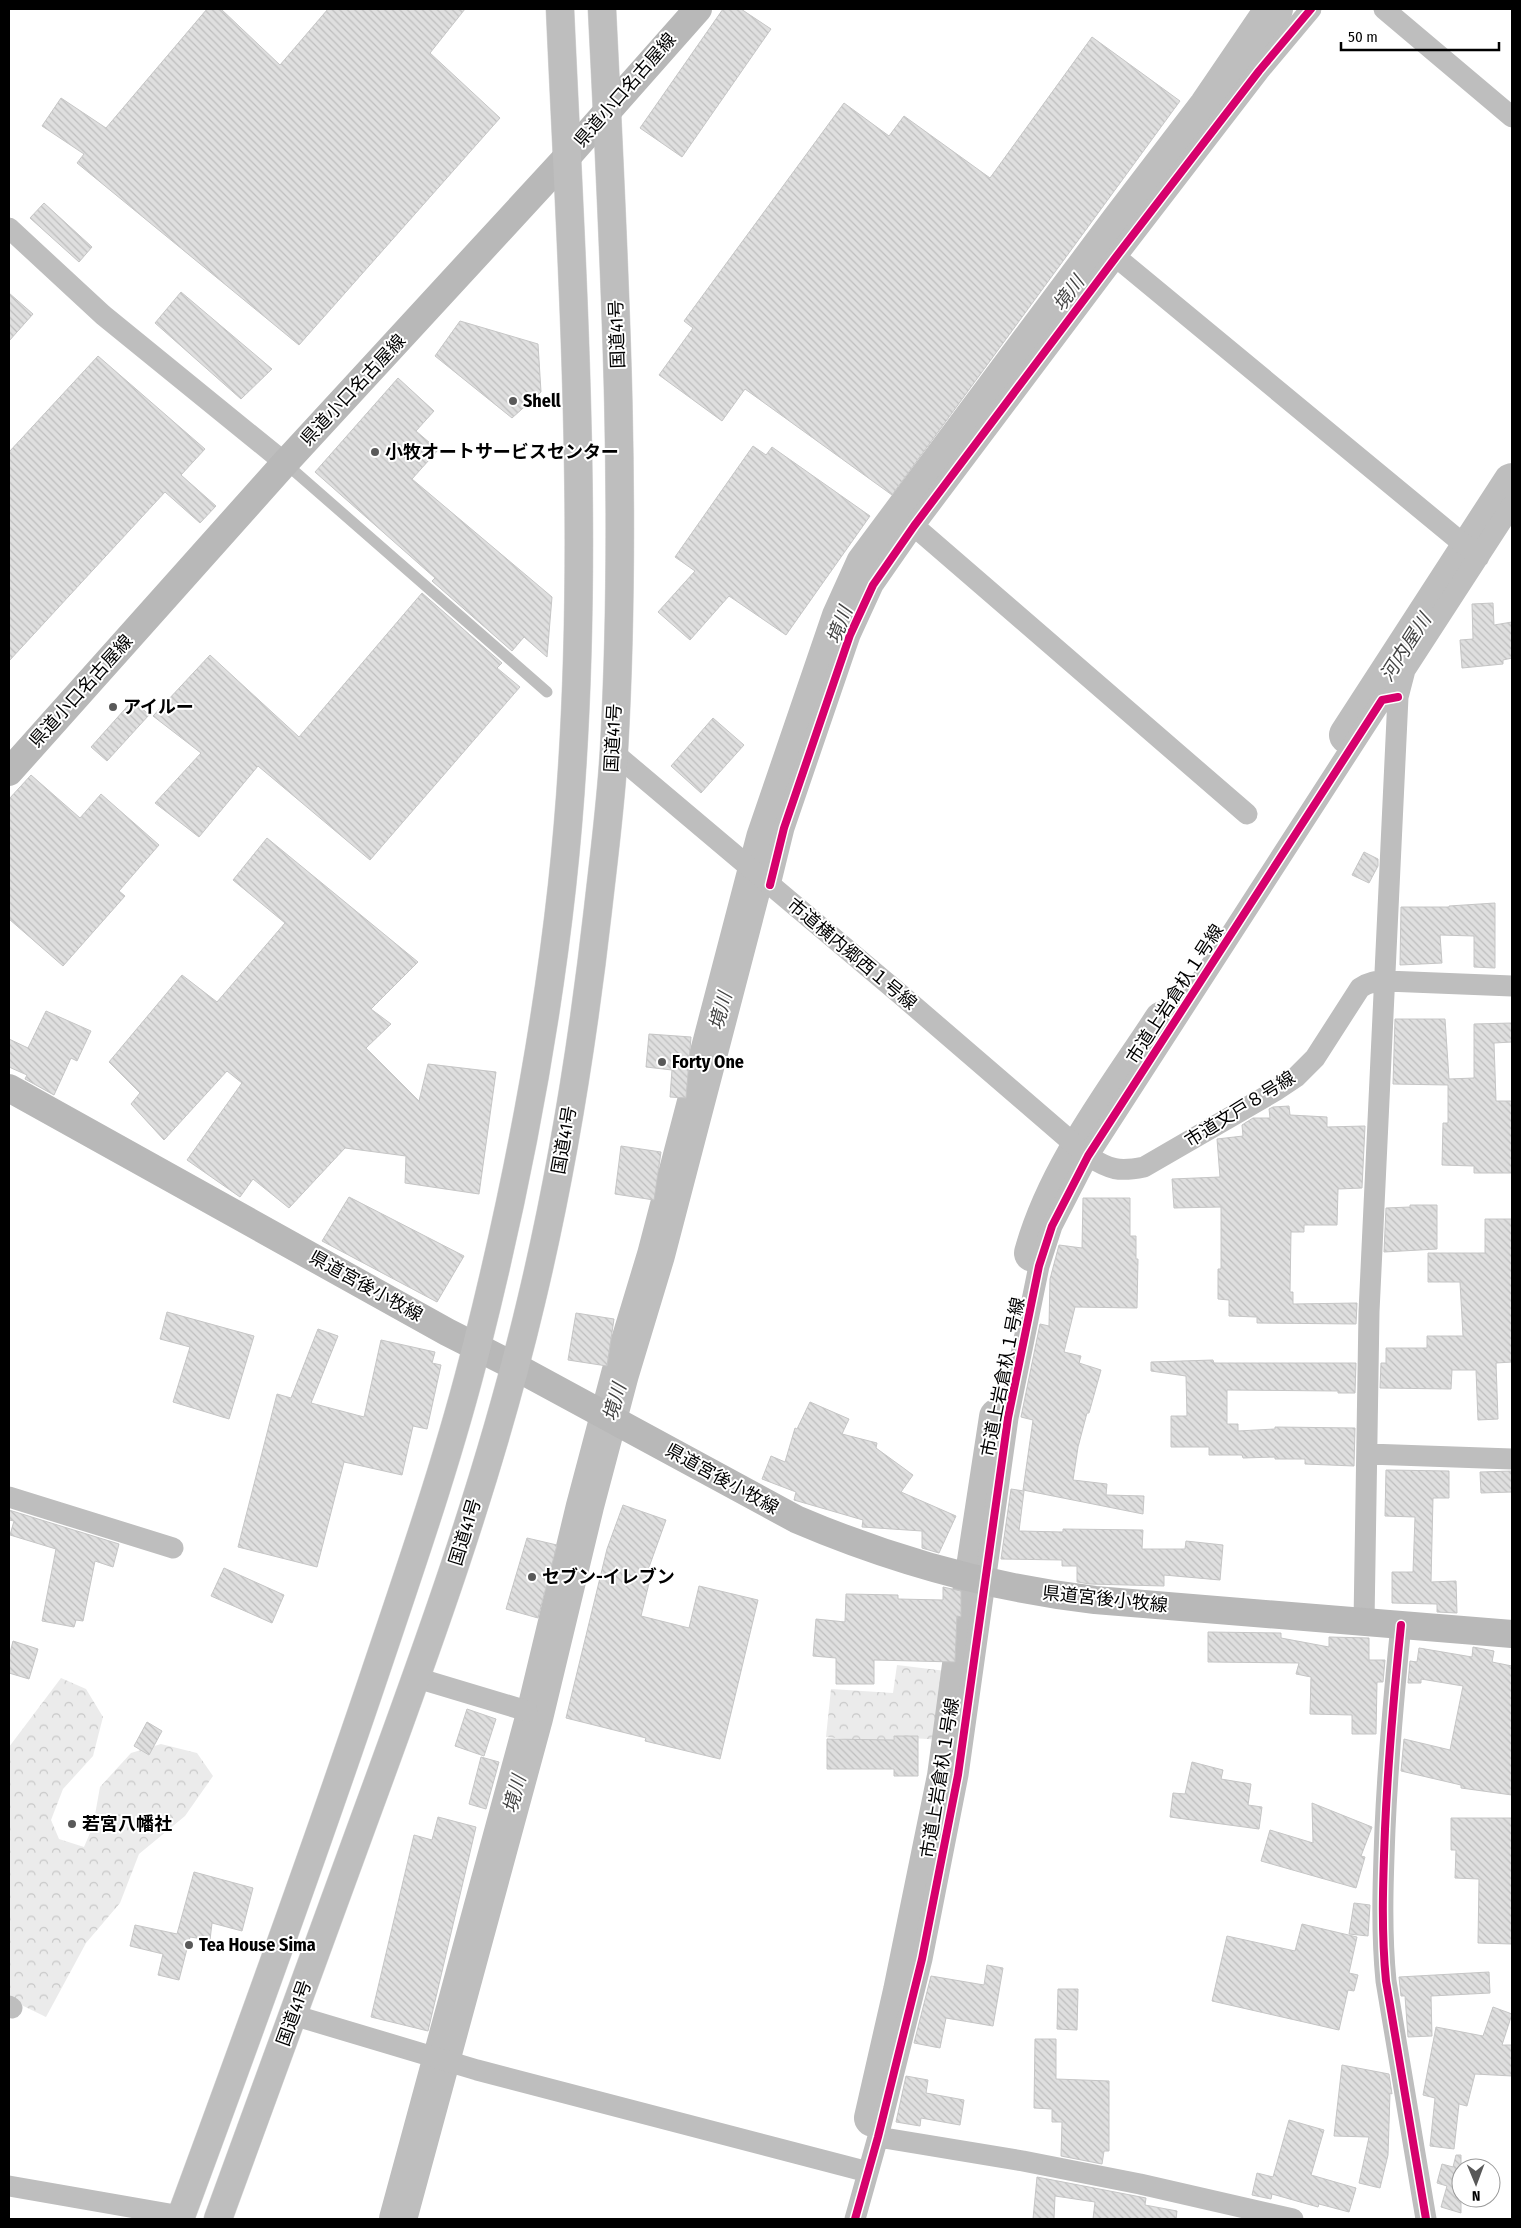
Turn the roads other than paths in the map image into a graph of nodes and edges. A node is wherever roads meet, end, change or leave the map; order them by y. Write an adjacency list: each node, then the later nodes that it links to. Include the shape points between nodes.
1 (560, 9): 8 (highway, 国道41号)
2 (602, 9): 6 (highway, 国道41号)
3 (698, 9): 6 (main road, 県道小口名古屋線)
4 (1311, 9): 10 (street, via 1259,71)
5 (1384, 9): 7 (street)
6 (607, 111): 8 (main road, 県道小口名古屋線); 17 (highway, 国道41号, via 618,344 618,628)
7 (1512, 117)
8 (567, 157): 11 (main road, 県道小口名古屋線); 25 (highway, 国道41号, via 580,531 573,752 561,893 539,1047 520,1159)
9 (9, 228): 11 (street, via 102,314)
10 (1116, 257): 13 (street); 14 (street)
11 (285, 462): 15 (lane); 18 (main road, 県道小口名古屋線)
12 (1512, 505): 14 (street)
13 (914, 526): 19 (street); 20 (street, via 873,585 850,635 784,828)
14 (1479, 557): 16 (street, via 1406,670)
15 (547, 692)
16 (1398, 697): 21 (street); 24 (street, 市道上岩倉杁１号線, via 1382,700)
17 (614, 753): 20 (street, 市道横内郷西１号線); 26 (highway, 国道41号, via 595,941 577,1069 531,1304)
18 (9, 772)
19 (1247, 814)
20 (770, 885): 24 (street, 市道横内郷西１号線)
21 (1386, 981): 22 (street, 市道文戸８号線); 24 (street, 市道文戸８号線, via 1373,981 1360,988 1315,1058 1296,1077 1275,1091 1144,1167 1111,1169); 27 (street, via 1370,1302)
22 (1512, 986)
23 (9, 1088): 25 (main road, 県道宮後小牧線)
24 (1088, 1156): 31 (street, 市道上岩倉杁１号線, via 1052,1226 1040,1266 1008,1418)
25 (477, 1347): 26 (main road, 県道宮後小牧線); 41 (highway, 国道41号, via 411,1568 319,1836)
26 (514, 1366): 31 (main road, 県道宮後小牧線, via 796,1519 878,1551); 35 (highway, 国道41号, via 452,1574)
27 (1368, 1454): 28 (street); 32 (street)
28 (1512, 1459)
29 (9, 1497): 30 (street)
30 (173, 1548)
31 (984, 1582): 32 (main road, 県道宮後小牧線, via 1086,1598); 38 (street, 市道上岩倉杁１号線, via 958,1776 922,1959)
32 (1364, 1622): 33 (main road, 県道宮後小牧線)
33 (1401, 1625): 34 (main road, 県道宮後小牧線); 45 (street, via 1390,1733 1382,1943)
34 (1512, 1634)
35 (417, 1678): 36 (street); 37 (highway, 国道41号)
36 (527, 1711)
37 (293, 2015): 39 (street, via 477,2070); 42 (highway, 国道41号)
38 (878, 2137): 39 (street, 市道上岩倉杁１号線); 44 (street, via 1140,2184)
39 (868, 2172): 43 (street, 市道上岩倉杁１号線)
40 (9, 2186): 41 (street)
41 (180, 2217)
42 (218, 2219)
43 (855, 2219)
44 (1293, 2219)
45 (1426, 2219)

